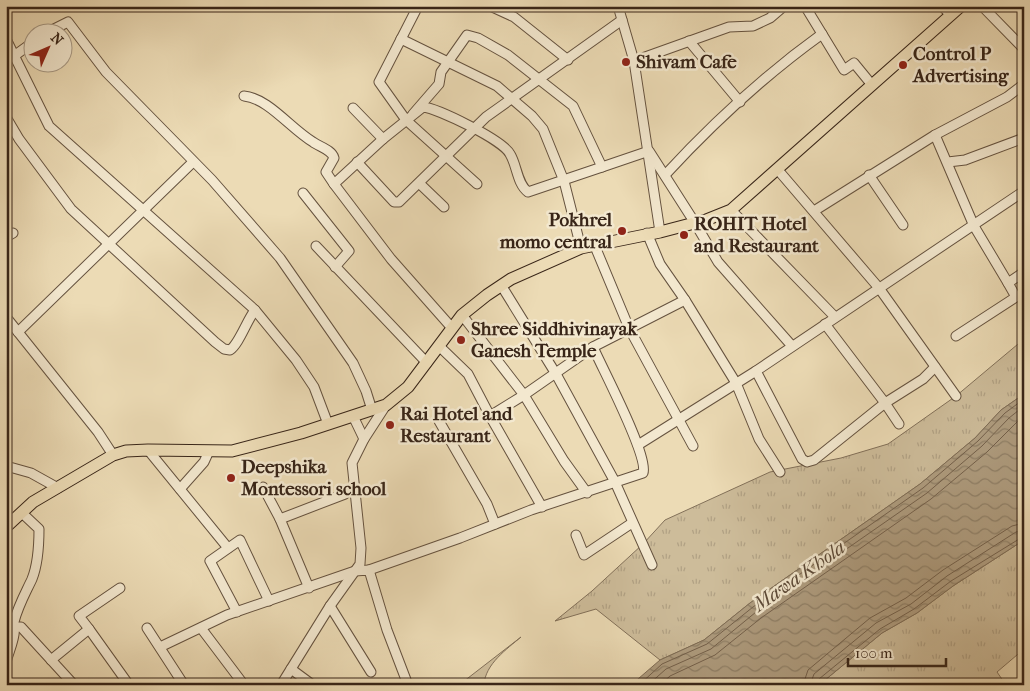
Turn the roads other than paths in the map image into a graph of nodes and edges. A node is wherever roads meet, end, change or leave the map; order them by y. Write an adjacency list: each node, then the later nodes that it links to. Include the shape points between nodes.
1 (418, 6): 13 (street)
2 (490, 6): 18 (street, via 514,17)
3 (618, 6): 9 (street)
4 (784, 6): 14 (street, via 753,26 729,27)
5 (805, 6): 11 (street)
6 (961, 6): 8 (main road)
7 (982, 6): 16 (street)
8 (946, 10): 23 (main road)
9 (622, 20): 18 (street); 19 (street)
10 (72, 27): 36 (street, via 106,72)
11 (822, 34): 23 (street, via 844,70 854,63); 26 (street)
12 (6, 39): 17 (street)
13 (401, 39): 20 (street); 29 (street, via 379,82)
14 (689, 41): 19 (street); 26 (street)
15 (22, 50): 17 (street)
16 (1024, 50)
17 (14, 56): 51 (street, via 49,126)
18 (568, 60): 21 (street)
19 (634, 61): 34 (street)
20 (447, 62): 21 (street, via 470,34 508,55); 25 (street, via 497,86); 29 (street, via 439,84)
21 (539, 79): 25 (street); 39 (street, via 573,106)
22 (1024, 84): 31 (street, via 1007,98)
23 (872, 85): 40 (main road)
24 (244, 96): 45 (street, via 258,98 310,141 331,152 334,158 326,172)
25 (512, 97): 30 (street); 43 (street, via 543,129)
26 (740, 102): 41 (street, via 698,139)
27 (353, 108): 33 (street)
28 (6, 117): 58 (street, via 71,209)
29 (410, 117): 30 (street, via 426,107); 33 (street); 35 (street)
30 (474, 128): 35 (street); 43 (street, via 504,145 526,191)
31 (935, 135): 38 (street); 42 (street)
32 (1024, 138): 38 (street, via 965,160)
33 (383, 139): 37 (street)
34 (649, 151): 39 (street); 41 (street); 56 (street)
35 (446, 158): 44 (street); 46 (street)
36 (193, 162): 51 (street); 89 (street, via 280,258 299,284 353,363)
37 (357, 162): 44 (street, via 396,202); 45 (street)
38 (948, 162): 55 (street)
39 (602, 167): 43 (street)
40 (778, 170): 50 (main road); 52 (street)
41 (665, 175): 53 (street)
42 (869, 175): 52 (street); 54 (street)
43 (564, 180): 61 (street)
44 (419, 183): 49 (street)
45 (334, 184): 73 (street, via 397,266)
46 (477, 184)
47 (1024, 191): 55 (street)
48 (303, 193): 62 (street, via 349,251)
49 (444, 207)
50 (731, 210): 53 (main road); 71 (street)
51 (143, 211): 58 (street); 68 (street)
52 (814, 211): 66 (street)
53 (696, 223): 56 (main road); 78 (street, via 718,262)
54 (903, 225)
55 (974, 226): 64 (street); 66 (street)
56 (660, 232): 57 (main road)
57 (648, 234): 59 (main road); 67 (street, via 660,264)
58 (110, 244): 68 (street, via 224,349 230,350 235,346); 75 (street)
59 (594, 244): 61 (main road); 74 (street)
60 (316, 246): 62 (street)
61 (581, 248): 65 (main road)
62 (335, 267): 80 (street)
63 (1024, 272): 64 (street)
64 (1008, 282): 76 (street, via 1016,297)
65 (501, 285): 69 (main road); 83 (street)
66 (879, 288): 71 (street); 81 (street)
67 (685, 300): 74 (street); 84 (street)
68 (255, 310): 94 (street, via 314,387)
69 (462, 315): 73 (main road); 85 (street)
70 (6, 317): 75 (street)
71 (835, 317): 72 (street)
72 (825, 324): 78 (street); 87 (street)
73 (452, 328): 77 (main road)
74 (629, 328): 79 (street); 92 (street)
75 (18, 332): 101 (street)
76 (956, 336)
77 (439, 346): 80 (main road); 91 (street, via 468,374)
78 (792, 346): 82 (street)
79 (592, 347): 83 (street); 97 (street)
80 (427, 363): 88 (main road, via 408,387)
81 (935, 367): 86 (street); 87 (street, via 923,379)
82 (756, 371): 84 (street); 87 (street, via 802,459 807,462 814,460)
83 (556, 374): 85 (street); 104 (street)
84 (736, 383): 92 (street); 103 (street, via 759,439)
85 (524, 395): 91 (street); 108 (street)
86 (956, 396)
87 (885, 403): 95 (street)
88 (386, 405): 89 (main road); 96 (street)
89 (372, 410): 90 (main road)
90 (353, 416): 94 (main road); 96 (street)
91 (490, 416): 110 (street)
92 (679, 418): 97 (street); 98 (street)
93 (439, 421): 114 (street)
94 (328, 424): 100 (main road, via 232,451)
95 (899, 424)
96 (364, 439): 120 (street, via 352,464 361,548 360,564)
97 (638, 445): 104 (street, via 643,473)
98 (693, 446)
99 (148, 450): 100 (main road); 101 (main road); 107 (street)
100 (209, 452): 107 (street)
101 (113, 455): 106 (main road)
102 (6, 466): 106 (street, via 31,473)
103 (780, 472)
104 (615, 482): 108 (street); 113 (street)
105 (263, 487): 112 (street)
106 (58, 488): 111 (main road, via 33,502)
107 (180, 489): 117 (street)
108 (587, 493): 110 (street)
109 (345, 494): 112 (street)
110 (542, 506): 114 (street)
111 (22, 513): 115 (main road); 127 (street, via 39,529 39,542 32,578 18,605)
112 (280, 519): 122 (street)
113 (632, 523): 116 (street, via 584,555); 118 (street)
114 (495, 524): 119 (street)
115 (6, 527)
116 (576, 535)
117 (228, 548): 123 (street, via 240,540); 125 (street, via 210,561)
118 (652, 565)
119 (369, 570): 120 (street); 142 (street)
120 (355, 572): 122 (street); 124 (street)
121 (120, 588): 130 (street, via 79,616)
122 (309, 588): 123 (street)
123 (270, 601): 125 (street)
124 (330, 606): 134 (street); 135 (street)
125 (237, 612): 129 (street)
126 (6, 613): 127 (street)
127 (14, 625): 132 (street, via 20,627); 133 (street)
128 (147, 628): 131 (street)
129 (201, 628): 131 (street); 137 (street)
130 (89, 629): 132 (street); 139 (street)
131 (160, 647): 140 (street)
132 (51, 660): 138 (street)
133 (6, 662)
134 (291, 670): 136 (street); 141 (street)
135 (371, 672)
136 (310, 683)
137 (240, 684)
138 (74, 685)
139 (129, 685)
140 (184, 685)
141 (281, 685)
142 (408, 685)

